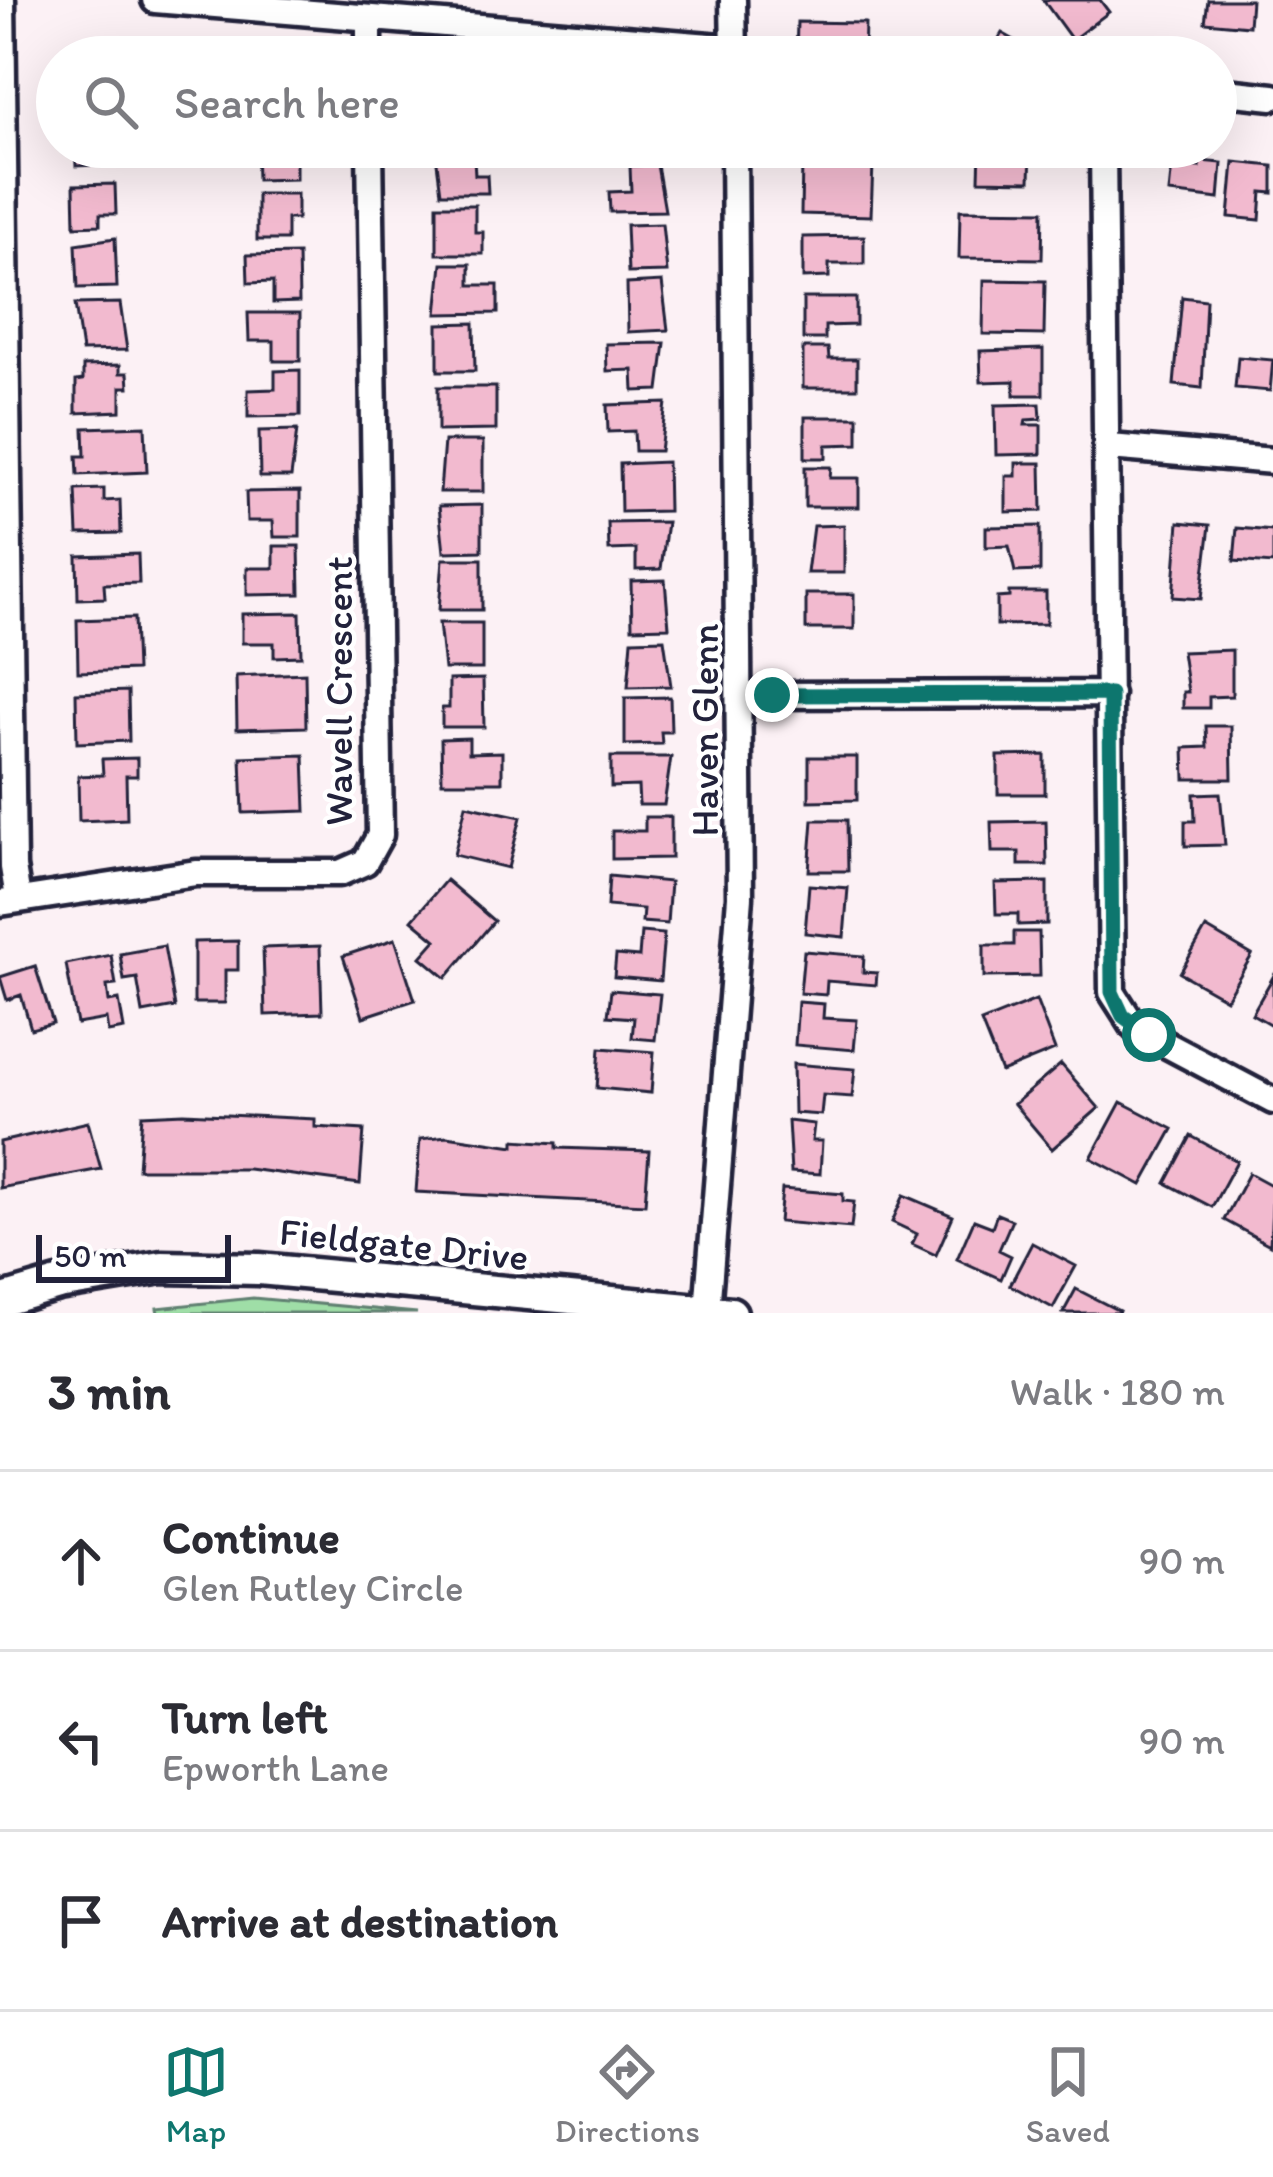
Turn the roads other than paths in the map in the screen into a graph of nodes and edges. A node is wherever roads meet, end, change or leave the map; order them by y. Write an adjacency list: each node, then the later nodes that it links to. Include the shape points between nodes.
1 (2, 0): 17 (street)
2 (155, 0): 4 (street)
3 (733, 0): 7 (street)
4 (369, 19): 5 (street); 6 (street)
5 (369, 36)
6 (557, 36)
7 (734, 36)
8 (1237, 94): 9 (street)
9 (1273, 97)
10 (370, 168): 17 (street, Wavell Crescent, via 380,835 365,862 340,873 196,873)
11 (734, 168): 16 (street, Haven Glenn)
12 (1103, 168): 13 (street)
13 (1110, 447): 14 (street); 15 (street)
14 (1273, 461)
15 (1110, 694): 16 (street); 18 (street, via 1112,992 1135,1028)
16 (740, 695): 20 (street, Haven Glenn, via 740,897)
17 (9, 901)
18 (1273, 1100)
19 (0, 1300): 20 (street, Fieldgate Drive, via 162,1268 239,1268)
20 (719, 1312)

